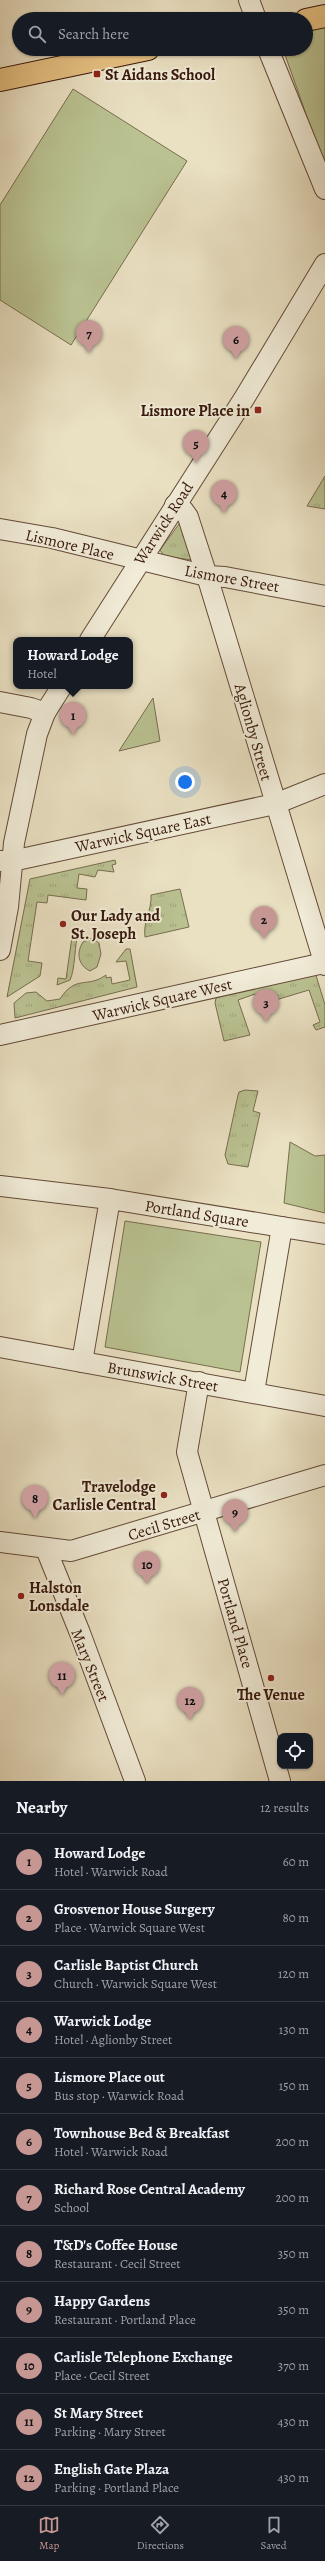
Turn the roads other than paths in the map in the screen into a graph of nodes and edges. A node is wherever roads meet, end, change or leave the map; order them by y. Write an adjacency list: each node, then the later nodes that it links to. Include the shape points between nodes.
1 (249, 0): 2 (street)
2 (253, 12)
3 (325, 16): 4 (main road)
4 (313, 19)
5 (115, 56): 7 (main road)
6 (271, 56): 8 (street)
7 (0, 80)
8 (325, 189)
9 (325, 264): 10 (street, Warwick Road)
10 (175, 505): 12 (street, Warwick Road); 13 (street, Aglionby Street, via 188,517)
11 (0, 529): 12 (street, Lismore Place, via 52,538)
12 (140, 560): 13 (street, Lismore Street); 15 (street, Warwick Road)
13 (208, 576): 14 (street, Lismore Street, via 233,578); 20 (street, Aglionby Street)
14 (325, 596)
15 (92, 637)
16 (60, 689): 18 (street)
17 (0, 702): 18 (street)
18 (45, 713): 21 (street, via 37,734)
19 (325, 784): 20 (street, Warwick Square East)
20 (275, 804): 21 (street, Warwick Square East); 23 (street, Aglionby Street)
21 (6, 861): 22 (street, via 8,907)
22 (0, 950)
23 (325, 964): 24 (street, Warwick Square West)
24 (0, 1035)
25 (0, 1186): 26 (street, Portland Square)
26 (110, 1199): 27 (street, Portland Square); 30 (street)
27 (282, 1227): 28 (street, Portland Square); 32 (street)
28 (325, 1234)
29 (0, 1347): 30 (street, Brunswick Street)
30 (82, 1362): 31 (street, Brunswick Street)
31 (199, 1382): 32 (street, Brunswick Street); 35 (street, Portland Place, via 187,1452)
32 (254, 1392): 33 (street, Brunswick Street)
33 (325, 1406)
34 (325, 1474): 35 (street, Cecil Street)
35 (204, 1512): 37 (street, Cecil Street, via 71,1551); 39 (street, Portland Place)
36 (0, 1542): 37 (street, Cecil Street)
37 (46, 1549): 38 (street, Mary Street)
38 (135, 1781)
39 (280, 1781)

